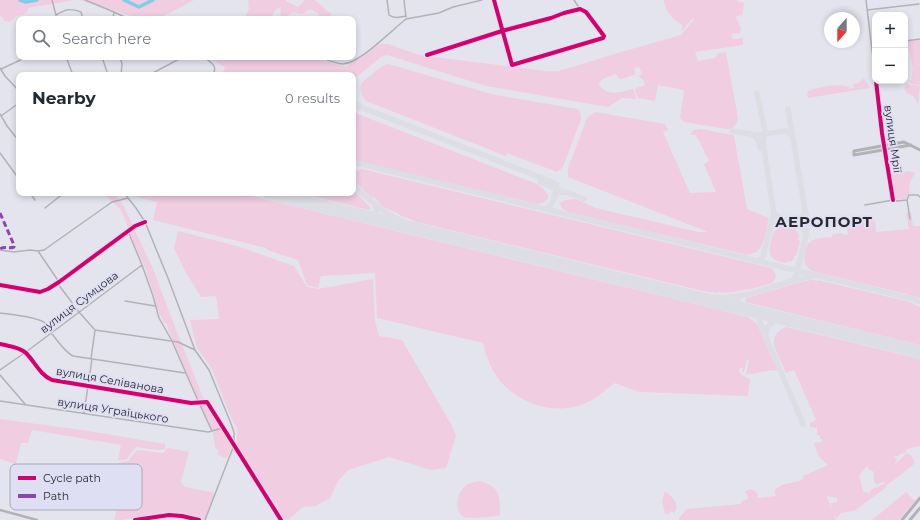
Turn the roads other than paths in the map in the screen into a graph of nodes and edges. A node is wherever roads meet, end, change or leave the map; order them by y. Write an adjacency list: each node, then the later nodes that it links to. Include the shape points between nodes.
1 (52, 0): 13 (street)
2 (85, 0): 12 (street)
3 (387, 0): 17 (street, via 391,17)
4 (404, 0): 17 (street)
5 (482, 0): 17 (street, via 439,13)
6 (494, 0): 18 (street)
7 (574, 0): 10 (street)
8 (866, 0): 11 (street)
9 (919, 4): 11 (street)
10 (580, 9): 18 (street); 18 (street, via 586,12 604,36 602,38 512,65)
11 (867, 10): 21 (street)
12 (114, 12): 15 (street); 16 (street)
13 (56, 15): 14 (street, via 68,9 81,12)
14 (82, 16)
15 (113, 16)
16 (122, 16)
17 (406, 17): 24 (street, via 378,43)
18 (502, 31): 23 (street)
19 (920, 39): 20 (street)
20 (908, 41)
21 (871, 46): 22 (street)
22 (872, 53)
23 (427, 55)
24 (356, 58)
25 (20, 60): 33 (street)
26 (67, 60): 34 (street)
27 (103, 60): 35 (street)
28 (121, 60): 36 (street)
29 (177, 60): 37 (street)
30 (208, 60): 38 (street, via 214,65)
31 (328, 60): 32 (street, via 344,64)
32 (353, 60)
33 (0, 69): 40 (street)
34 (72, 72)
35 (107, 72)
36 (121, 72)
37 (155, 72)
38 (214, 72)
39 (876, 84): 44 (street, вулиця Мрії)
40 (16, 88)
41 (16, 105): 42 (street)
42 (1, 115): 43 (street)
43 (16, 137)
44 (884, 145): 45 (main road, via 904,142); 46 (street, вулиця Мрії); 46 (main road, via 854,151 854,154)
45 (911, 145): 46 (main road); 47 (main road)
46 (885, 149): 55 (street, вулиця Мрії)
47 (920, 150)
48 (0, 152): 49 (street)
49 (16, 175)
50 (32, 196): 54 (street)
51 (60, 196): 58 (street)
52 (920, 197): 56 (street, via 909,195)
53 (128, 198): 60 (street); 63 (street, via 112,202 49,247)
54 (35, 200)
55 (893, 200): 56 (street); 57 (street)
56 (907, 200): 59 (street)
57 (865, 205)
58 (45, 208)
59 (910, 219)
60 (145, 222): 61 (street); 75 (street)
61 (128, 231): 64 (street); 65 (street)
62 (0, 250): 63 (street)
63 (38, 251): 65 (street)
64 (142, 265): 68 (street); 69 (street, вулиця Сумцова)
65 (58, 283): 66 (street, via 40,292); 69 (street)
66 (0, 285)
67 (125, 300): 68 (street)
68 (155, 306): 73 (street)
69 (79, 312): 71 (street); 72 (street, вулиця Сумцова)
70 (0, 313): 72 (street, via 39,320 46,323)
71 (95, 330): 73 (street); 77 (street)
72 (52, 332): 76 (street, вулиця Сумцова); 77 (street, via 71,355)
73 (172, 342): 75 (street); 79 (street)
74 (0, 344): 76 (street)
75 (195, 350): 88 (street, via 209,370 227,414 234,432)
76 (26, 352): 78 (street, вулиця Сумцова); 81 (street, вулиця Селіванова, via 47,378)
77 (91, 359): 79 (street); 81 (street)
78 (0, 370)
79 (185, 373): 83 (street)
80 (0, 375): 84 (street)
81 (89, 387): 83 (street, вулиця Селіванова); 85 (street)
82 (0, 402): 84 (street, вулиця Уграїцького)
83 (199, 403): 86 (street, вулиця Селіванова, via 207,402); 87 (street)
84 (25, 405): 85 (street, вулиця Уграїцького)
85 (84, 414): 87 (street, вулиця Уграїцького)
86 (223, 428): 87 (street, вулиця Уграїцького); 88 (street)
87 (212, 431)
88 (234, 446): 95 (street); 96 (street)
89 (920, 498): 97 (main road)
90 (920, 508): 98 (main road)
91 (0, 510): 92 (street)
92 (37, 520)
93 (136, 520): 94 (street, via 169,515)
94 (199, 520)
95 (205, 520)
96 (281, 520)
97 (902, 520)
98 (910, 520)

